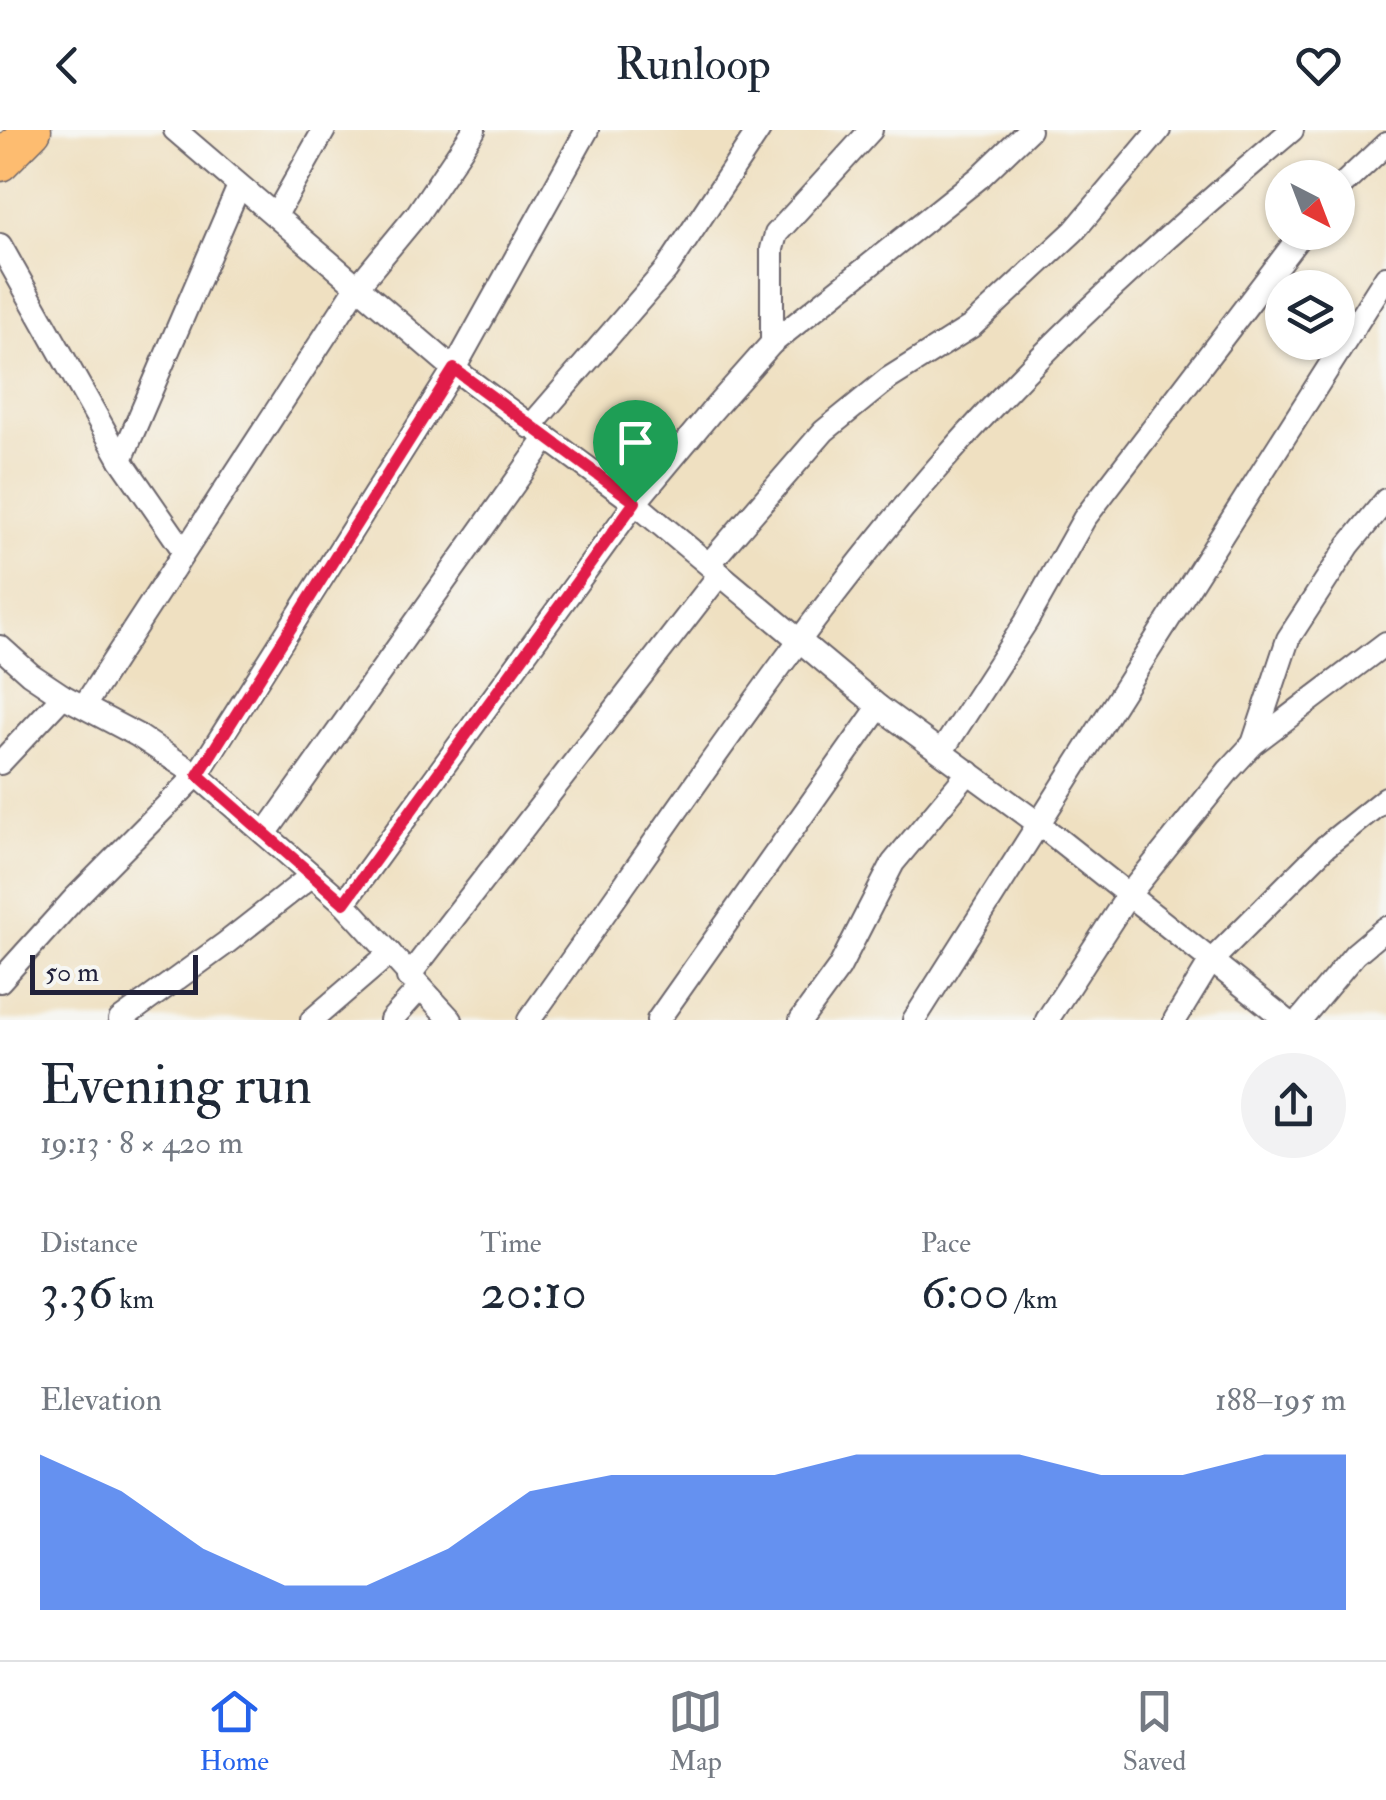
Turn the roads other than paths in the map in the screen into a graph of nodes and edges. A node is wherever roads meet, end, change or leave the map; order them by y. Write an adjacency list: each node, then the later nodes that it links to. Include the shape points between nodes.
1 (175, 130): 12 (street)
2 (324, 130): 13 (street)
3 (474, 130): 17 (street)
4 (588, 130): 19 (street)
5 (759, 130): 20 (street, via 666,270)
6 (871, 130): 18 (street, via 776,234)
7 (1029, 130): 18 (street)
8 (1159, 130): 25 (street, via 1074,231 972,326 888,379 824,431)
9 (1292, 130): 26 (street, via 1060,338 946,458)
10 (1386, 144): 11 (street)
11 (1355, 173)
12 (239, 186): 13 (street); 21 (street)
13 (276, 214): 17 (street)
14 (0, 244): 21 (street)
15 (1289, 250): 32 (street, via 1084,518)
16 (1386, 277): 37 (street)
17 (357, 287): 19 (street); 24 (street)
18 (772, 343): 23 (street)
19 (454, 369): 20 (street); 35 (street)
20 (538, 433): 23 (street); 38 (street)
21 (121, 460): 24 (street)
22 (1386, 500): 31 (street, via 1288,639)
23 (635, 502): 25 (street); 41 (street)
24 (184, 551): 29 (street)
25 (714, 569): 26 (street); 46 (street)
26 (800, 641): 30 (street); 51 (street)
27 (1386, 642): 31 (street)
28 (0, 648): 29 (street)
29 (73, 701): 33 (street); 35 (street)
30 (879, 707): 32 (street); 52 (street)
31 (1253, 744): 40 (street)
32 (942, 751): 34 (street)
33 (0, 763)
34 (969, 772): 37 (street); 53 (street, via 893,862 838,968)
35 (198, 775): 38 (street); 45 (street)
36 (1386, 798): 44 (street)
37 (1039, 824): 40 (street); 54 (street)
38 (264, 834): 39 (street)
39 (311, 876): 41 (street); 47 (street)
40 (1127, 897): 44 (street); 55 (street)
41 (344, 903): 43 (street)
42 (1386, 928): 58 (street)
43 (390, 954): 46 (street); 48 (street)
44 (1211, 961): 56 (street); 57 (street)
45 (0, 981)
46 (414, 982): 49 (street); 50 (street)
47 (120, 1020)
48 (312, 1020)
49 (391, 1020)
50 (451, 1020)
51 (529, 1020)
52 (658, 1020)
53 (802, 1020)
54 (914, 1020)
55 (1047, 1020)
56 (1176, 1020)
57 (1286, 1020)
58 (1300, 1020)

